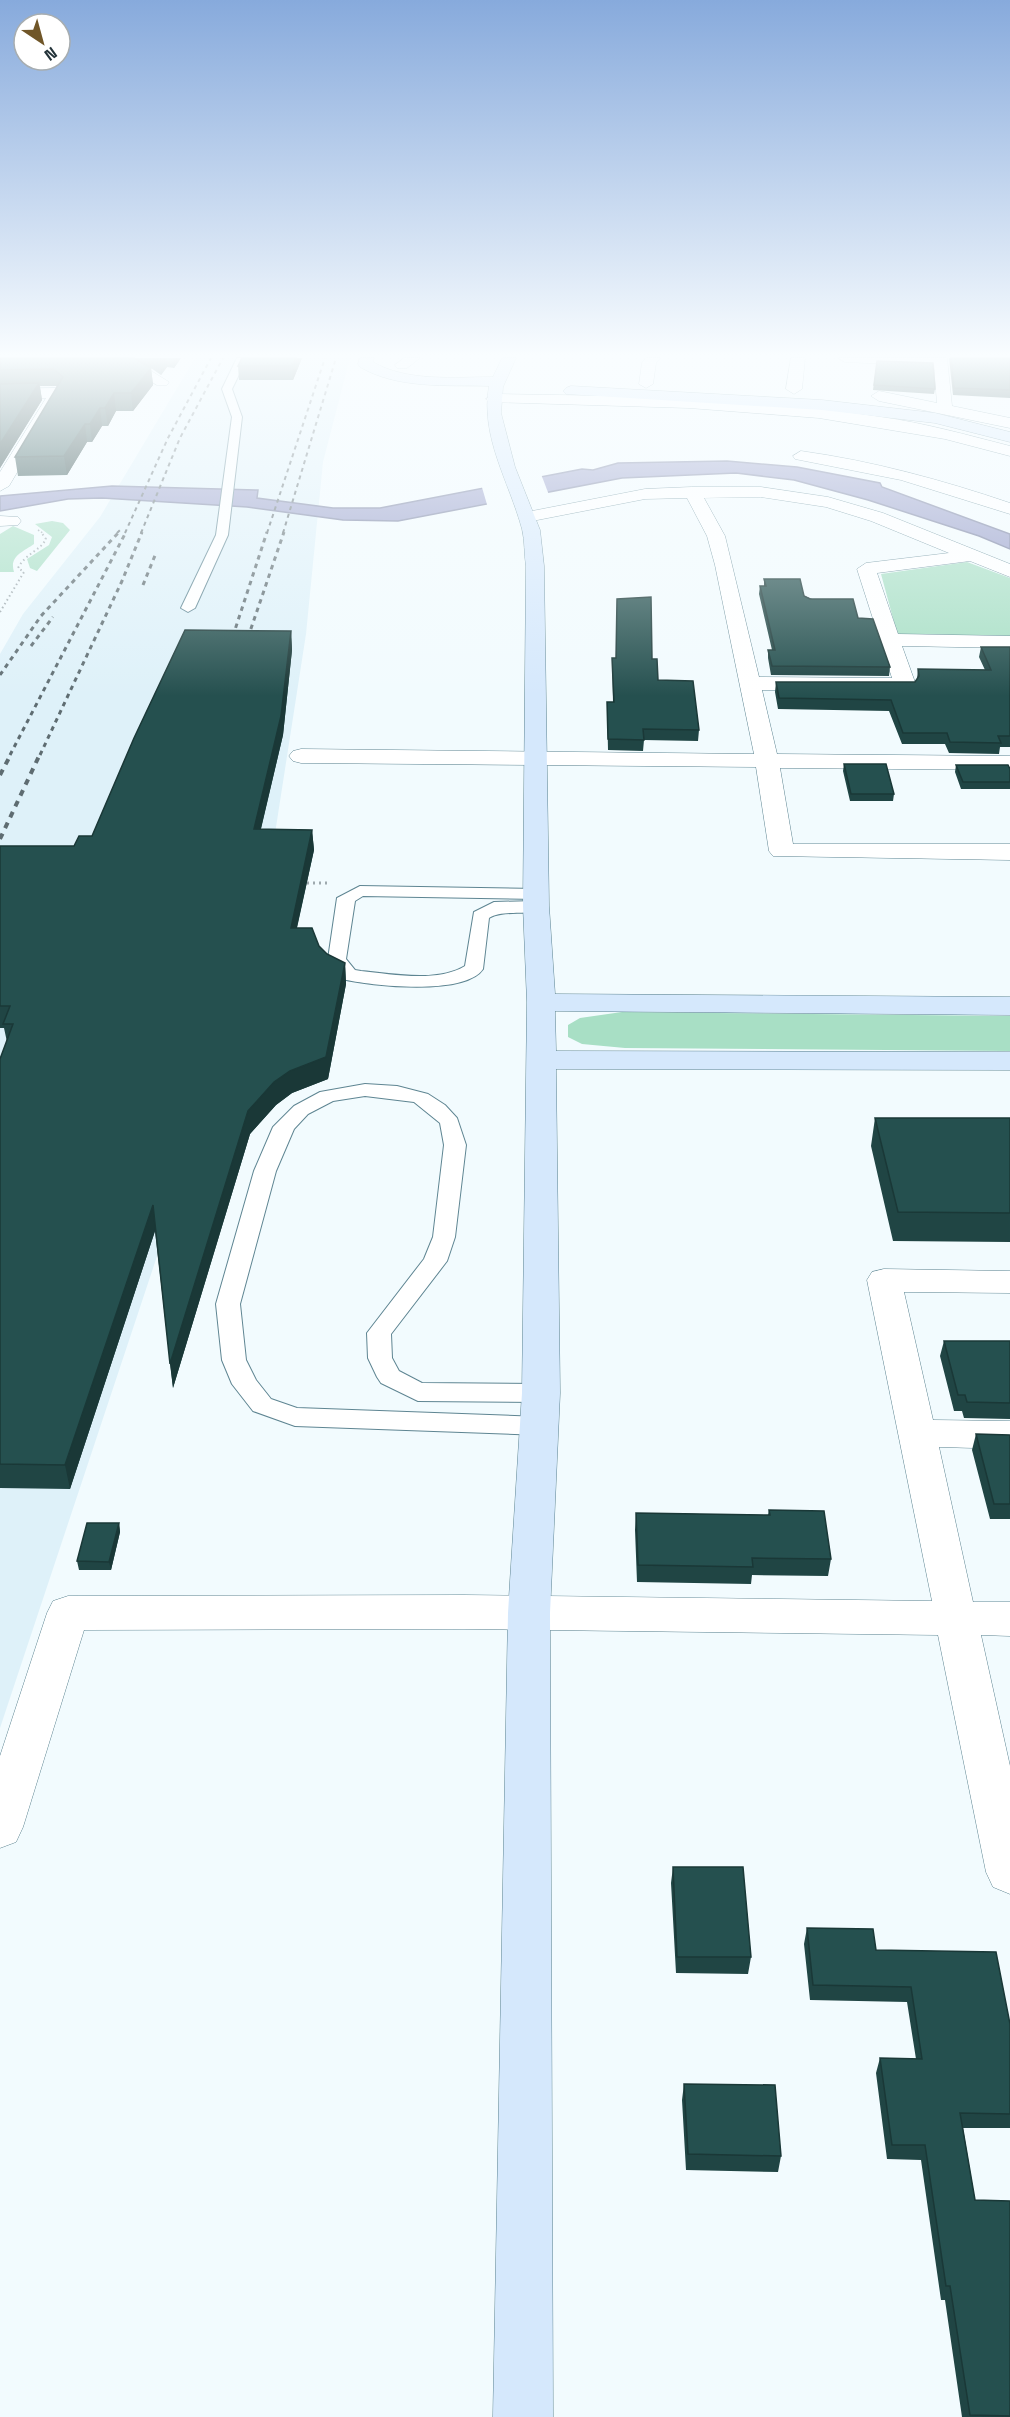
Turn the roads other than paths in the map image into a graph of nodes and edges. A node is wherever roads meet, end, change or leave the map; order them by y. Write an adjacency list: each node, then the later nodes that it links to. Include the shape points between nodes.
1 (11, 471): 8 (street)
2 (230, 471): 14 (lane, via 222,535)
3 (509, 471): 11 (street)
4 (785, 471): 7 (street)
5 (806, 471): 7 (street)
6 (885, 471): 10 (street)
7 (782, 474): 9 (street); 12 (street, via 828,502)
8 (0, 486)
9 (692, 492): 11 (street, via 645,494); 17 (street, via 716,536)
10 (1010, 509)
11 (524, 511): 19 (street, via 535,566)
12 (972, 555): 13 (street); 15 (street, via 866,569)
13 (1010, 571)
14 (188, 608)
15 (888, 640): 16 (street); 17 (street, via 905,685)
16 (1010, 642)
17 (751, 683): 20 (street)
18 (301, 756): 19 (street)
19 (536, 759): 20 (street); 23 (street)
20 (767, 761): 21 (street); 22 (street, via 782,851)
21 (1010, 763)
22 (1010, 852)
23 (536, 900): 23 (lane, via 494,907 480,916 474,969 460,977 366,978 349,975 337,959 346,898 360,891); 24 (street)
24 (541, 1002): 25 (street); 26 (street)
25 (1010, 1006)
26 (541, 1060): 27 (street); 29 (street)
27 (1010, 1061)
28 (1010, 1282): 30 (street, via 884,1280)
29 (541, 1410): 29 (lane, via 295,1417 262,1405 245,1384 234,1360 228,1304 265,1172 284,1127 301,1110 327,1096 365,1090 398,1092 421,1098 450,1122 455,1145 444,1237 435,1261 379,1333 380,1358 390,1377 418,1392); 32 (street)
30 (916, 1433): 31 (street); 33 (street)
31 (1010, 1435)
32 (529, 1613): 33 (street); 35 (street, via 68,1613); 37 (street)
33 (955, 1619): 34 (street); 36 (street)
34 (1010, 1619)
35 (0, 1827)
36 (1010, 1872)
37 (523, 2417)

